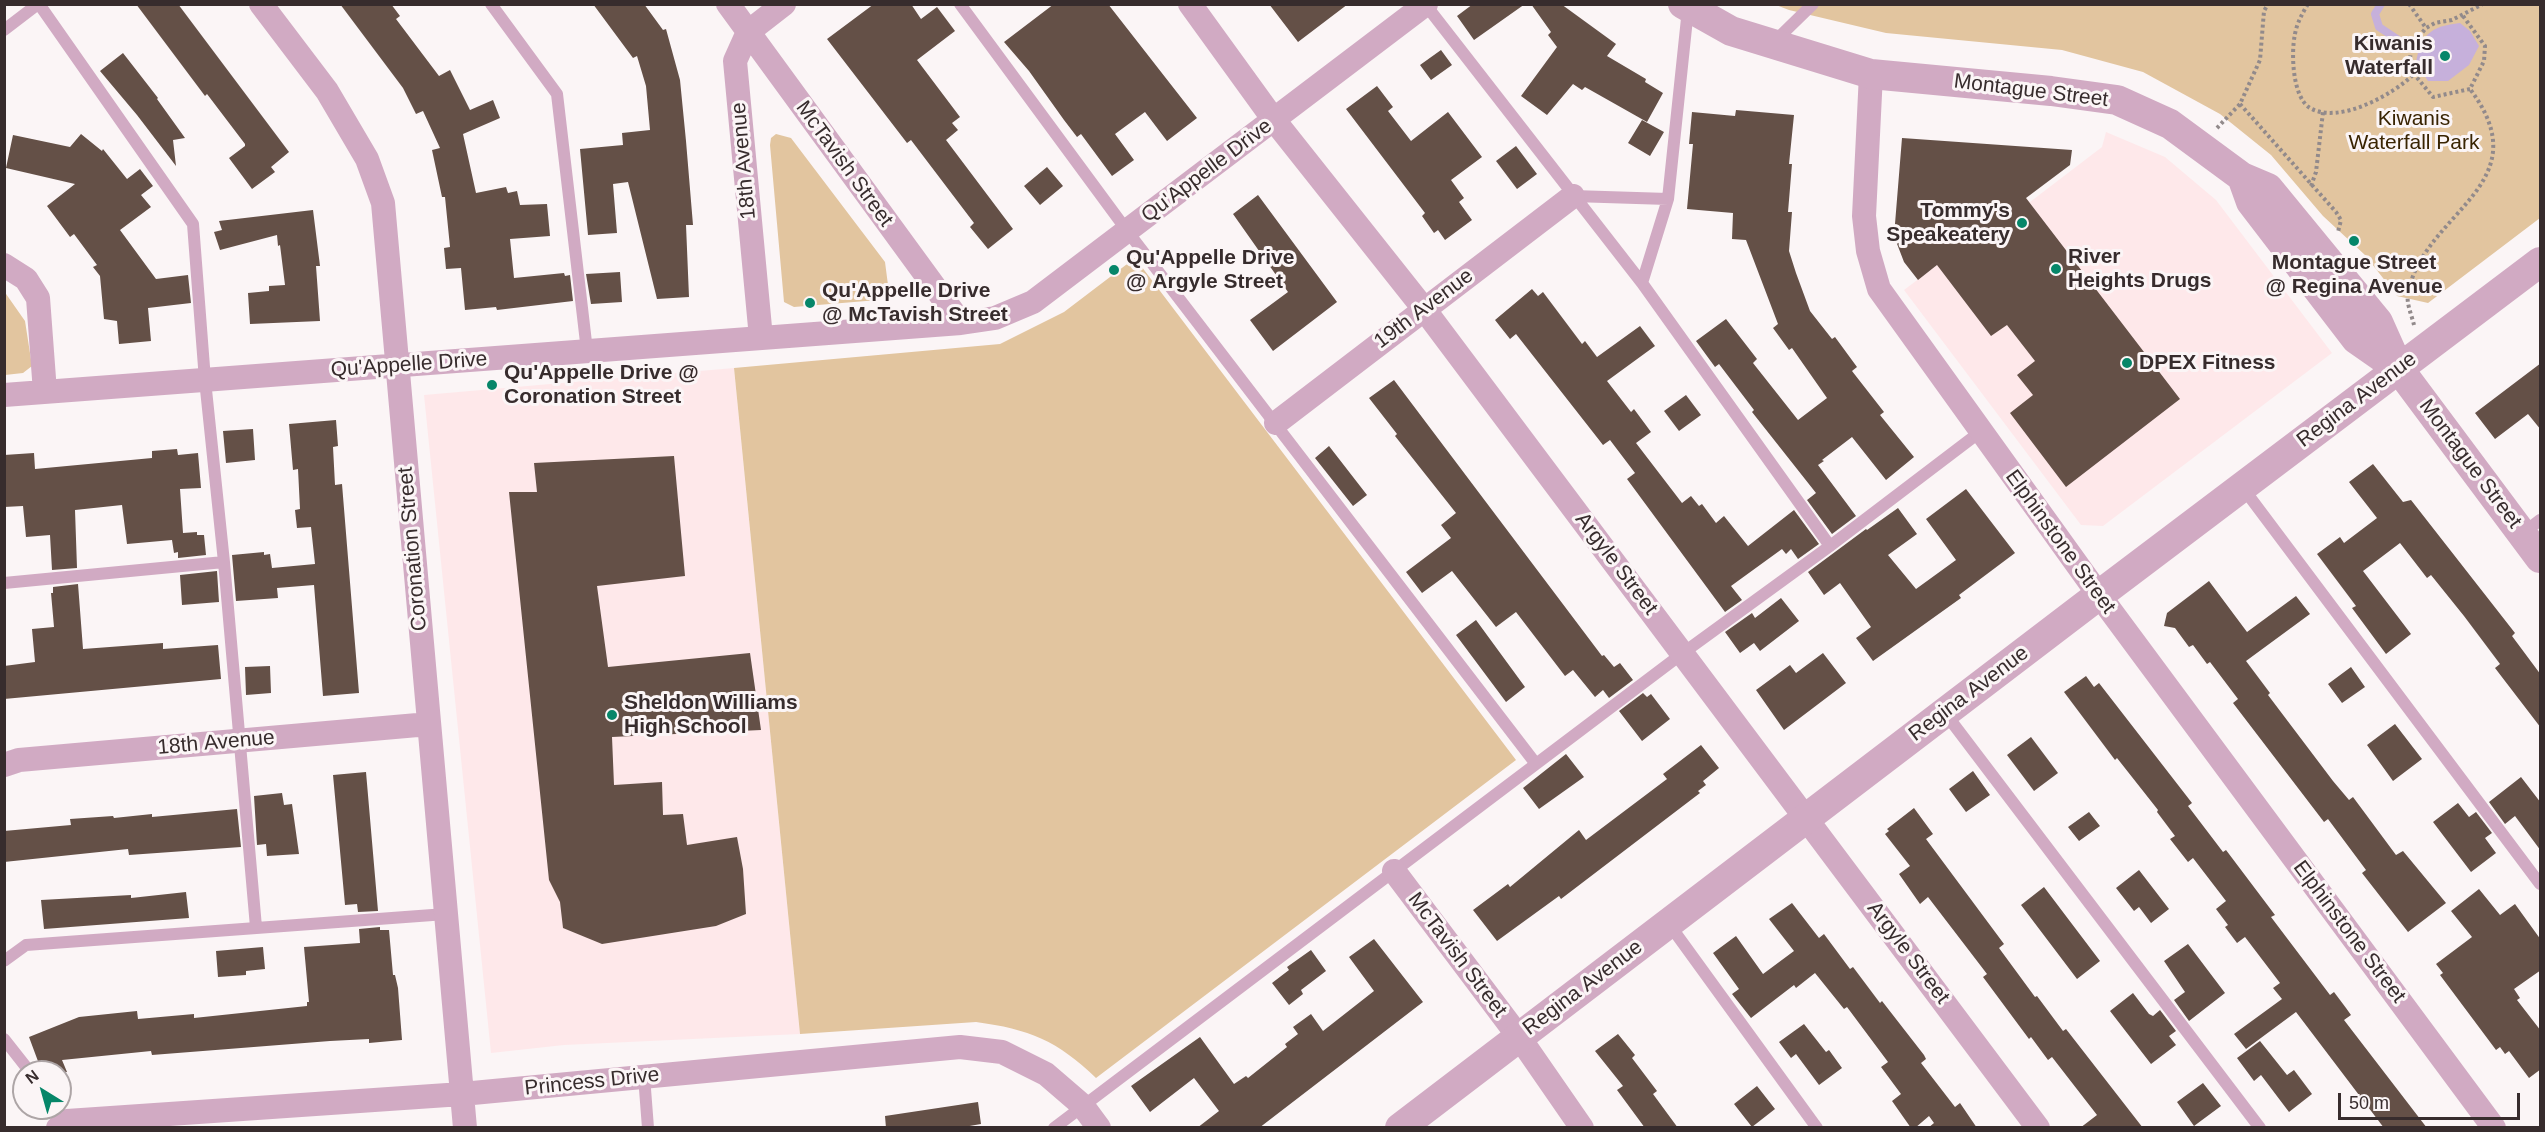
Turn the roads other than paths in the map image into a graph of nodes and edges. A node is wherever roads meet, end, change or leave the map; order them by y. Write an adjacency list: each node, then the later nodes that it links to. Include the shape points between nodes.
1 (38, 4): 11 (lane); 29 (lane, via 193,224)
2 (261, 4): 28 (street, Coronation Street, via 327,92 367,159 383,202)
3 (491, 4): 26 (lane, via 557,94)
4 (728, 4): 12 (street, McTavish Street)
5 (784, 4): 12 (street, 18th Avenue)
6 (960, 4): 19 (lane)
7 (1190, 4): 15 (street, Argyle Street)
8 (1813, 4): 13 (lane)
9 (1425, 5): 15 (street, Qu'Appelle Drive); 17 (lane)
10 (1686, 7): 13 (street, via 1731,31); 18 (lane)
11 (4, 30)
12 (748, 32): 24 (street, McTavish Street); 25 (street, 18th Avenue, via 735,61)
13 (1771, 44): 14 (street)
14 (1871, 74): 16 (street, Montague Street, via 2117,100 2170,124); 33 (street, Elphinstone Street, via 1864,216 1868,251 1879,289)
15 (1274, 120): 19 (street, Qu'Appelle Drive); 23 (street, Argyle Street)
16 (2242, 177): 27 (street, Montague Street, via 2268,188); 27 (street, Montague Street, via 2251,202 2356,339)
17 (1573, 196): 18 (lane); 22 (lane); 23 (street, 19th Avenue)
18 (1668, 199): 22 (lane)
19 (1128, 232): 24 (street, Qu'Appelle Drive, via 1033,302 995,318); 32 (lane)
20 (2541, 262): 27 (street, Regina Avenue)
21 (4, 265): 30 (street, via 26,279 38,298)
22 (1642, 283): 36 (lane)
23 (1424, 309): 32 (street, 19th Avenue); 41 (street, Argyle Street)
24 (961, 323): 25 (street, Qu'Appelle Drive)
25 (761, 338): 26 (street, Qu'Appelle Drive)
26 (587, 351): 28 (street, Qu'Appelle Drive)
27 (2410, 361): 34 (street, Regina Avenue); 35 (street, Montague Street)
28 (397, 366): 29 (street, Qu'Appelle Drive); 43 (street, Coronation Street)
29 (205, 380): 30 (street, Qu'Appelle Drive); 38 (lane)
30 (45, 392): 31 (street, Qu'Appelle Drive)
31 (4, 395)
32 (1276, 423): 45 (lane)
33 (1980, 432): 36 (lane); 40 (street, Elphinstone Street)
34 (2242, 487): 40 (street, Regina Avenue); 49 (lane)
35 (2531, 527): 37 (street, Montague Street)
36 (1830, 546): 41 (lane)
37 (2541, 558)
38 (224, 562): 39 (lane); 44 (lane)
39 (4, 583)
40 (2099, 595): 42 (street, Regina Avenue); 70 (street, Elphinstone Street)
41 (1683, 653): 45 (lane); 47 (street, Argyle Street)
42 (1945, 712): 47 (street, Regina Avenue); 69 (lane)
43 (429, 724): 44 (street, 18th Avenue); 50 (street, Coronation Street)
44 (239, 741): 46 (street, 18th Avenue, via 19,760); 52 (lane)
45 (1536, 764): 48 (lane)
46 (4, 765)
47 (1807, 818): 51 (street, Regina Avenue); 68 (street, Argyle Street)
48 (1394, 871): 54 (street, McTavish Street); 59 (lane)
49 (2541, 884)
50 (446, 914): 52 (lane); 58 (street, Coronation Street)
51 (1668, 923): 54 (street, Regina Avenue); 67 (lane)
52 (256, 927): 53 (lane, via 26,945)
53 (4, 961)
54 (1518, 1037): 65 (street, Regina Avenue); 66 (street, McTavish Street)
55 (4, 1039): 56 (lane)
56 (21, 1060)
57 (644, 1076): 58 (street, Princess Drive); 59 (street, Princess Drive, via 960,1047 1002,1052 1046,1074); 62 (lane)
58 (462, 1094): 60 (street, Princess Drive); 61 (street, Coronation Street)
59 (1082, 1105): 63 (lane); 64 (street, Princess Drive)
60 (72, 1118)
61 (465, 1128)
62 (648, 1128)
63 (1054, 1128)
64 (1099, 1128)
65 (1400, 1128)
66 (1582, 1128)
67 (1817, 1128)
68 (2038, 1128)
69 (2260, 1128)
70 (2494, 1128)

